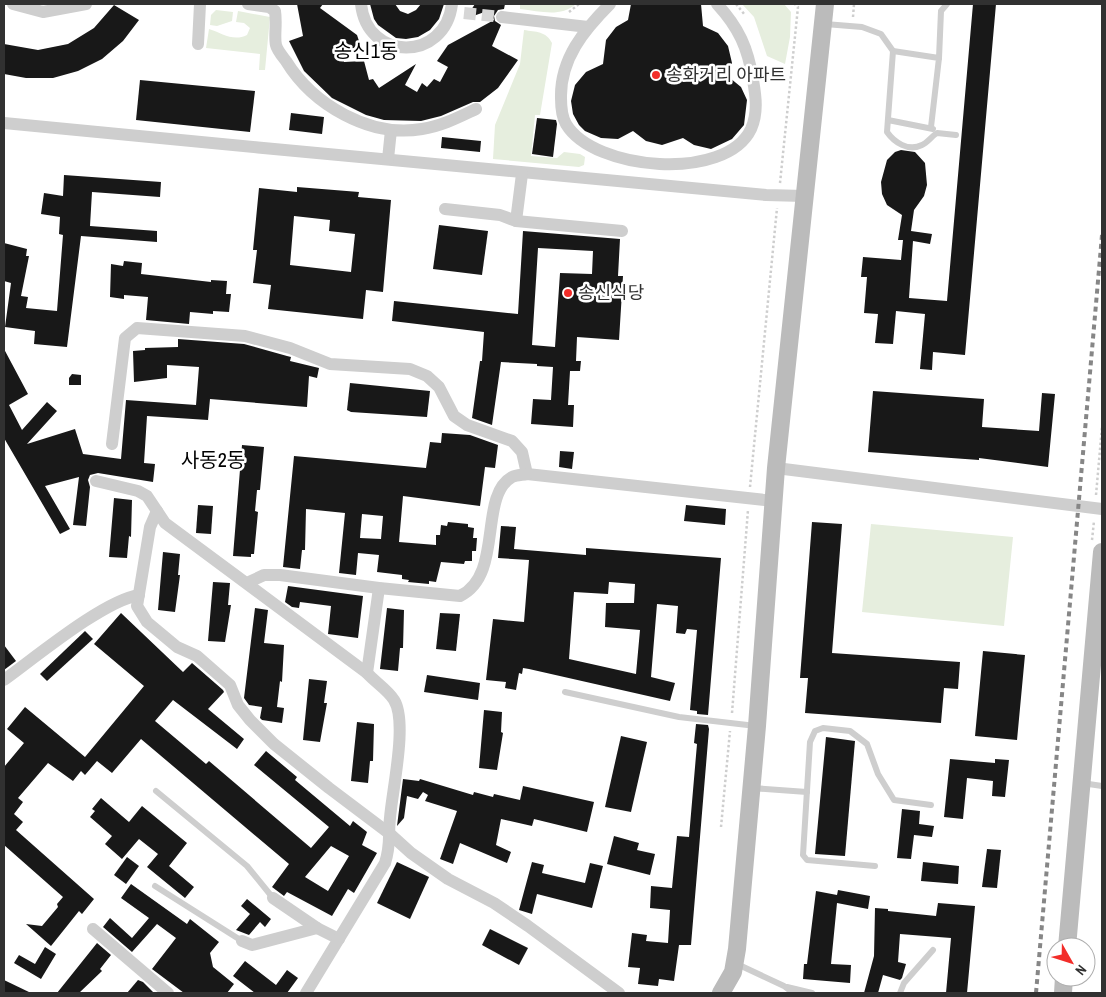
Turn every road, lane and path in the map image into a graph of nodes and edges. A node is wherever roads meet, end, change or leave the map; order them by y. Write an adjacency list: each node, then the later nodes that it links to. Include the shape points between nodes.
1 (13, 4): 2 (street, via 43,12)
2 (86, 4)
3 (200, 4): 20 (street)
4 (248, 4): 27 (street, via 275,11 278,24 276,45 295,76 317,99 342,115)
5 (361, 4): 13 (street, via 365,21 376,36 402,48 429,42 443,29)
6 (610, 4): 19 (street)
7 (717, 4): 31 (street, via 746,45 756,96 756,113 750,130 727,153 709,160 682,164)
8 (736, 4): 15 (path)
9 (795, 4): 34 (path, via 798,7)
10 (825, 4): 17 (street)
11 (854, 4): 18 (path)
12 (947, 4): 22 (lane, via 941,11)
13 (451, 8): 14 (street)
14 (464, 13)
15 (745, 15)
16 (502, 17): 19 (street)
17 (823, 24): 18 (lane); 35 (street)
18 (852, 26): 21 (lane, via 881,34)
19 (588, 27): 31 (street, via 568,59 561,84 561,106 566,124 598,151 619,159)
20 (198, 44)
21 (893, 51): 22 (lane); 24 (lane)
22 (939, 58): 26 (lane)
23 (476, 109): 27 (street, via 422,129)
24 (888, 120): 26 (lane); 28 (lane, via 887,132 900,145 922,145)
25 (4, 123): 30 (street)
26 (931, 127): 28 (lane)
27 (391, 130): 30 (street)
28 (938, 133): 29 (lane)
29 (956, 134)
30 (388, 158): 32 (street)
31 (650, 163): 33 (street)
32 (522, 174): 33 (street); 37 (street)
33 (645, 185): 34 (street)
34 (778, 195): 35 (street); 43 (path)
35 (804, 196): 40 (street)
36 (445, 209): 37 (street, via 500,215)
37 (516, 221): 38 (street)
38 (622, 231)
39 (112, 444): 41 (street, via 125,338 137,328 245,336 290,348 330,364 410,369 427,376 439,386 454,416 467,425 512,440 522,452)
40 (776, 468): 44 (street); 45 (street)
41 (527, 474): 43 (street); 49 (street, via 511,478 502,487 482,574 472,591 460,596)
42 (96, 481): 46 (street, via 138,491)
43 (748, 497): 44 (street); 54 (path)
44 (774, 501): 55 (street)
45 (1102, 509)
46 (157, 510): 48 (street, via 165,523); 50 (street, via 150,526)
47 (1102, 552): 56 (street)
48 (248, 583): 49 (street, via 264,575 280,575); 51 (street)
49 (379, 588): 51 (street)
50 (139, 595): 52 (street, via 127,597 99,613); 63 (street, via 137,606 147,622 177,647 197,656 230,684 238,705 274,744)
51 (367, 673): 63 (street, via 394,700 399,716)
52 (4, 680)
53 (565, 692): 54 (lane, via 679,717)
54 (731, 724): 55 (lane); 62 (path)
55 (757, 726): 58 (street)
56 (1080, 783): 57 (lane); 69 (street)
57 (1102, 786)
58 (751, 788): 60 (lane); 73 (street)
59 (156, 791): 66 (lane, via 247,866)
60 (807, 792): 61 (lane, via 810,742 815,731 824,728 850,731 867,744 878,774 894,800); 64 (lane, via 803,855 808,860)
61 (931, 805)
62 (721, 827)
63 (390, 834): 70 (street, via 385,863); 77 (street, via 426,864 528,926)
64 (875, 866)
65 (155, 886): 71 (lane)
66 (273, 898): 67 (street)
67 (317, 928): 70 (street); 71 (street, via 252,945)
68 (93, 930): 75 (street)
69 (1068, 937)
70 (339, 939): 76 (street)
71 (242, 942)
72 (933, 950): 81 (lane, via 904,983)
73 (734, 963): 74 (lane); 78 (street)
74 (784, 986): 79 (lane); 80 (lane)
75 (168, 993)
76 (306, 993)
77 (619, 993)
78 (722, 993)
79 (793, 993)
80 (812, 993)
81 (900, 993)

